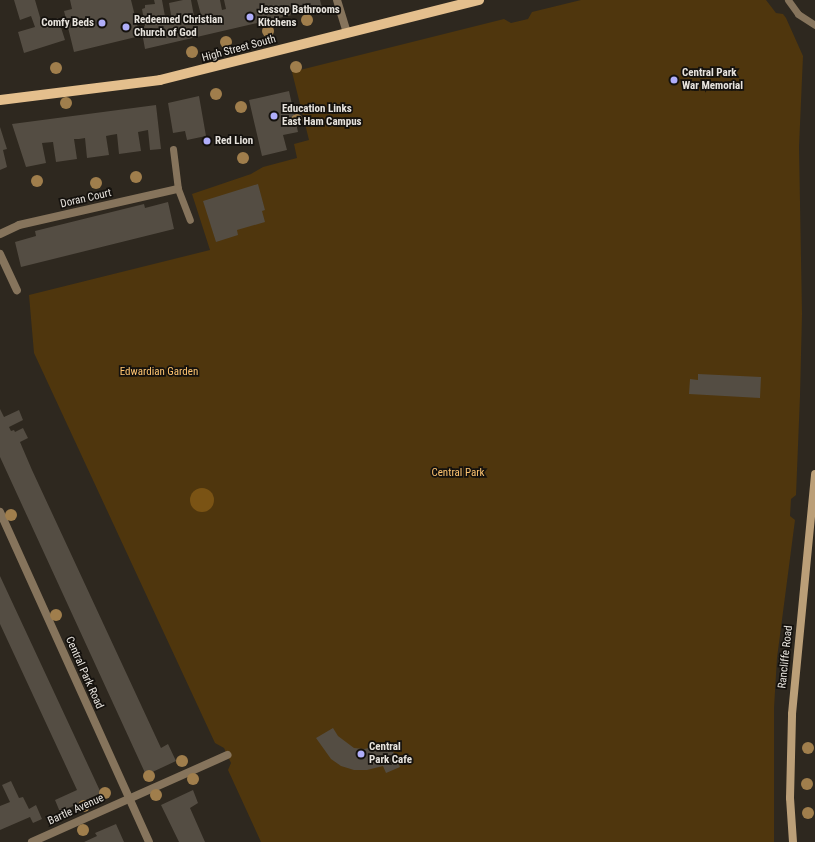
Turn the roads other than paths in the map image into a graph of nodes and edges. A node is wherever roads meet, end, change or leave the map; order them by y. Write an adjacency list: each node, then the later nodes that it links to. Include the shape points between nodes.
1 (337, 0): 5 (street)
2 (480, 0): 5 (main road, High Street South)
3 (788, 0): 4 (lane, via 798,14)
4 (815, 25)
5 (347, 34): 6 (main road, High Street South, via 160,80)
6 (0, 100)
7 (173, 149): 8 (lane)
8 (178, 189): 9 (lane); 10 (street, Doran Court, via 19,225)
9 (190, 220)
10 (0, 234)
11 (0, 254): 12 (street)
12 (17, 290)
13 (815, 474): 19 (main road, Rancliffe Road, via 792,714 790,798)
14 (0, 512): 16 (street, Central Park Road)
15 (227, 755): 16 (street, Bartle Avenue)
16 (130, 799): 17 (street, Bartle Avenue); 18 (street, Central Park Road)
17 (32, 842)
18 (150, 842)
19 (793, 842)

